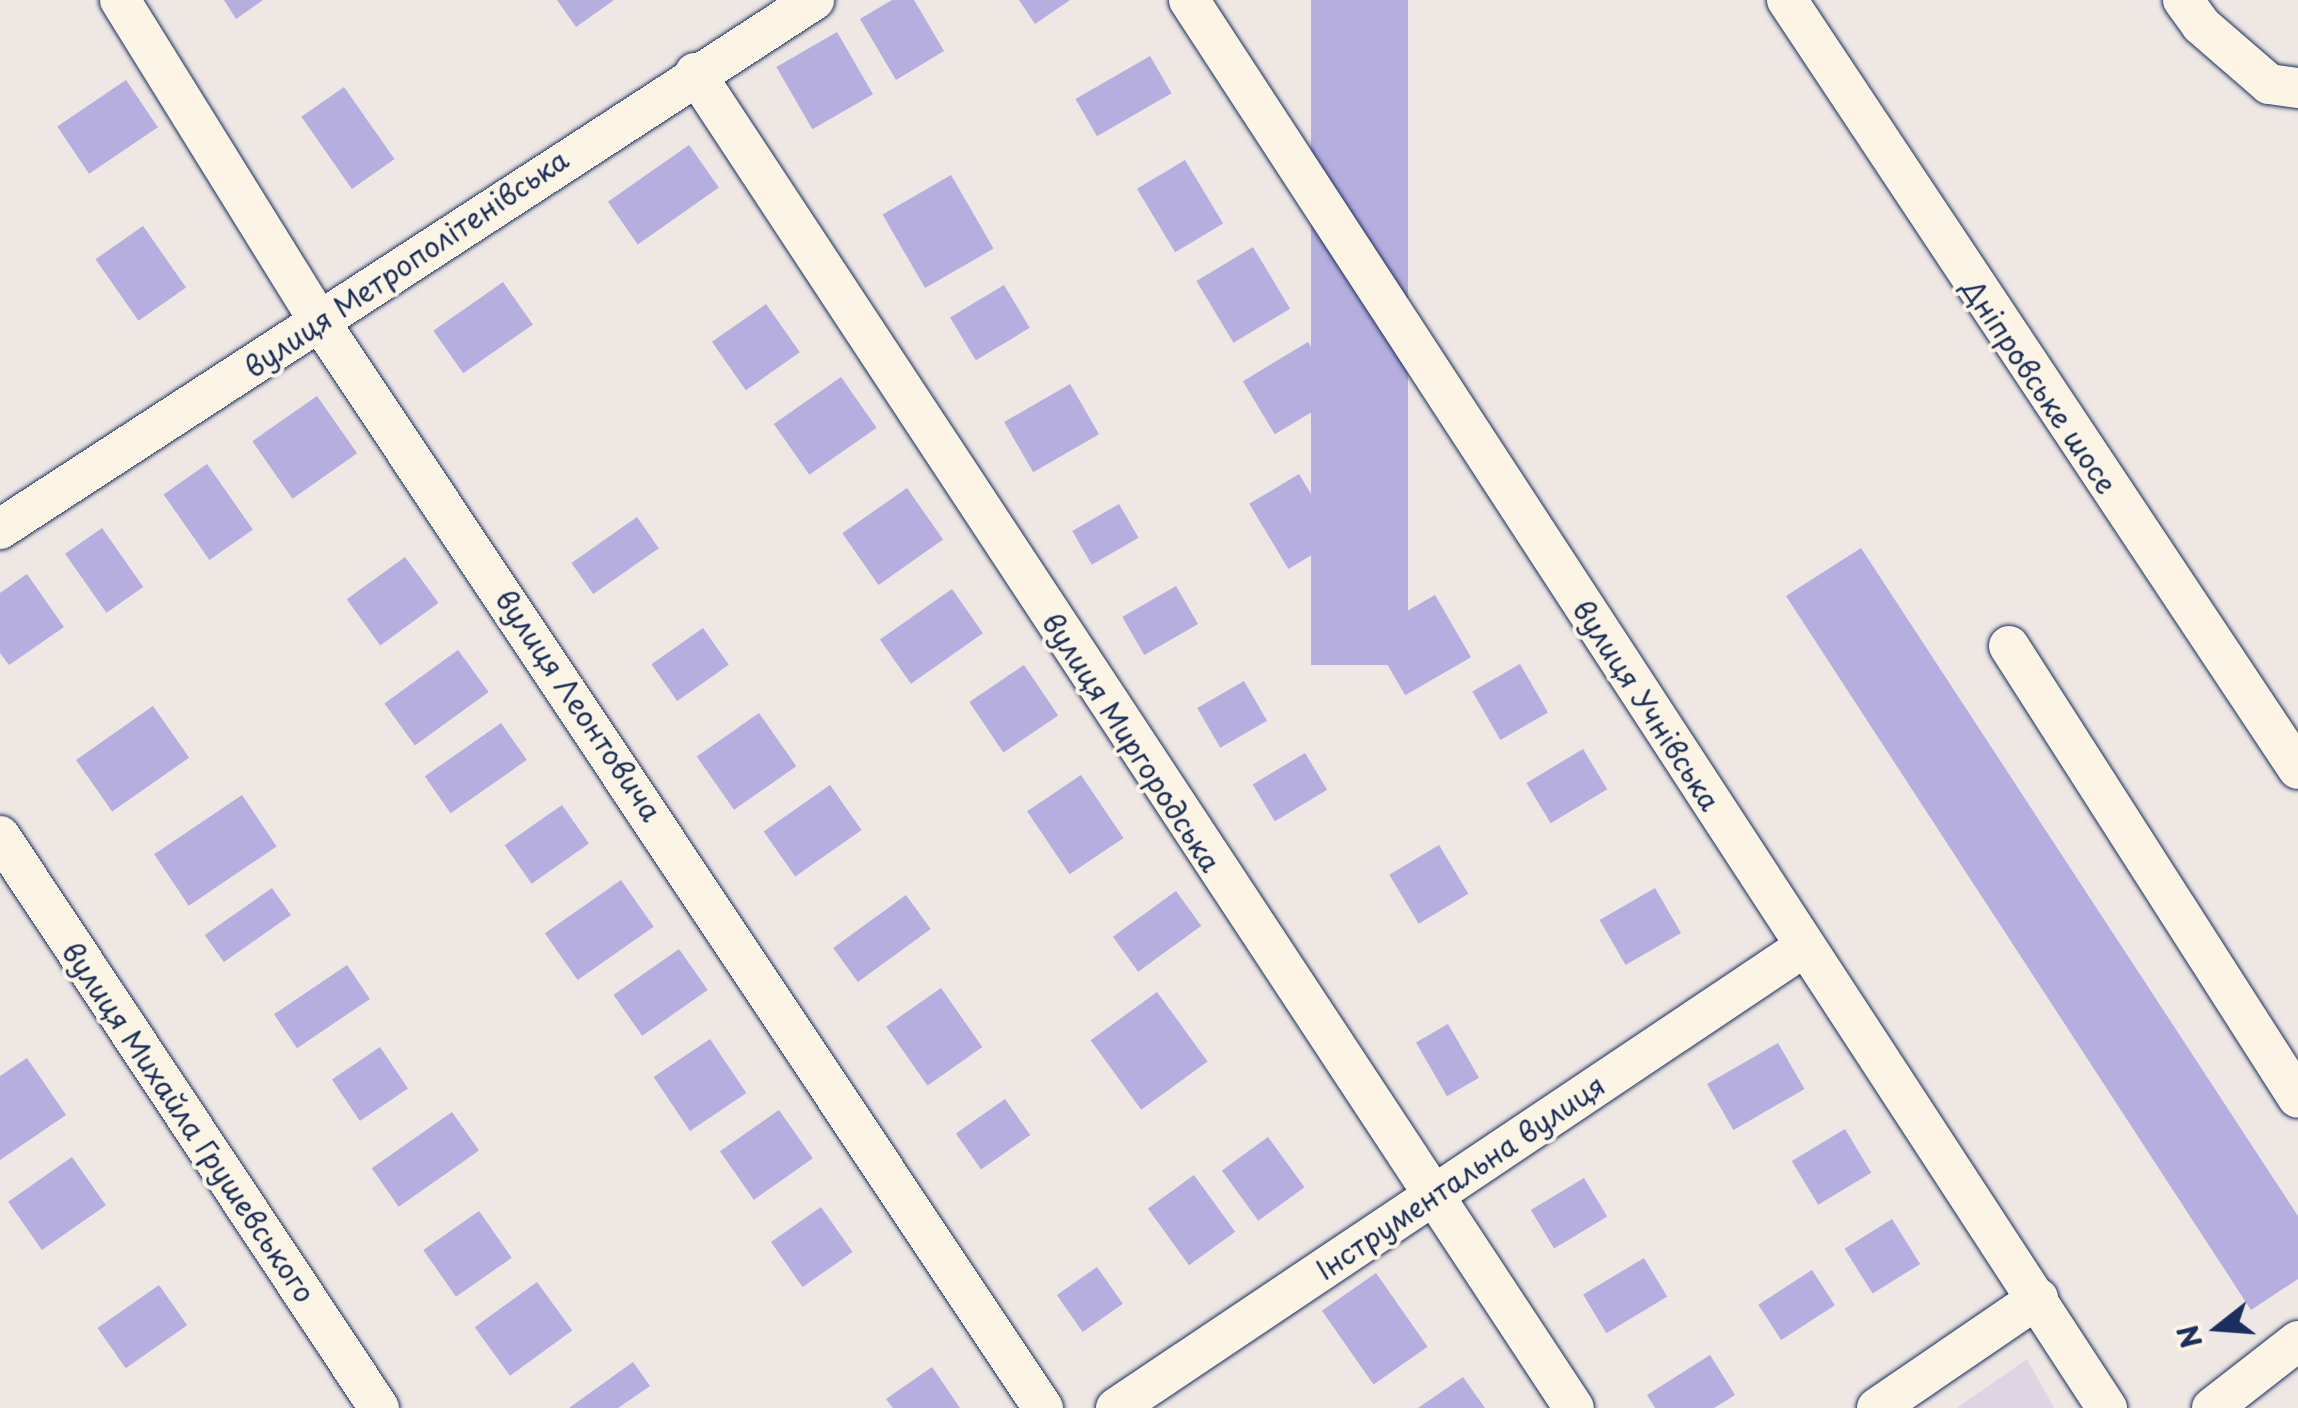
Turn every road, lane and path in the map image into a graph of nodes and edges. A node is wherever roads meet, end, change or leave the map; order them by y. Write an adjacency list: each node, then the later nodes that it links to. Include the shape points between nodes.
1 (120, 0): 8 (street, вулиця Леонтовича)
2 (814, 0): 6 (street, вулиця Метрополітенівська)
3 (1189, 0): 13 (street, вулиця Учнівська)
4 (1787, 0): 11 (street, Дніпровське шосе)
5 (2182, 0): 7 (street, via 2269,84)
6 (695, 72): 8 (street, вулиця Метрополітенівська); 15 (street, вулиця Миргородська)
7 (2298, 88)
8 (320, 322): 9 (street, вулиця Метрополітенівська); 19 (street, вулиця Леонтовича)
9 (0, 529)
10 (2009, 646): 14 (street)
11 (2298, 769)
12 (0, 836): 18 (street, вулиця Михайла Грушевського)
13 (1804, 948): 15 (street, Інструментальна вулиця); 16 (street, вулиця Учнівська)
14 (2298, 1098)
15 (1429, 1196): 20 (street, Інструментальна вулиця); 21 (street, вулиця Миргородська)
16 (2038, 1298): 22 (street); 23 (street, вулиця Учнівська)
17 (2298, 1341): 24 (street)
18 (379, 1408)
19 (1042, 1408)
20 (1116, 1408)
21 (1574, 1408)
22 (1877, 1408)
23 (2107, 1408)
24 (2212, 1408)

